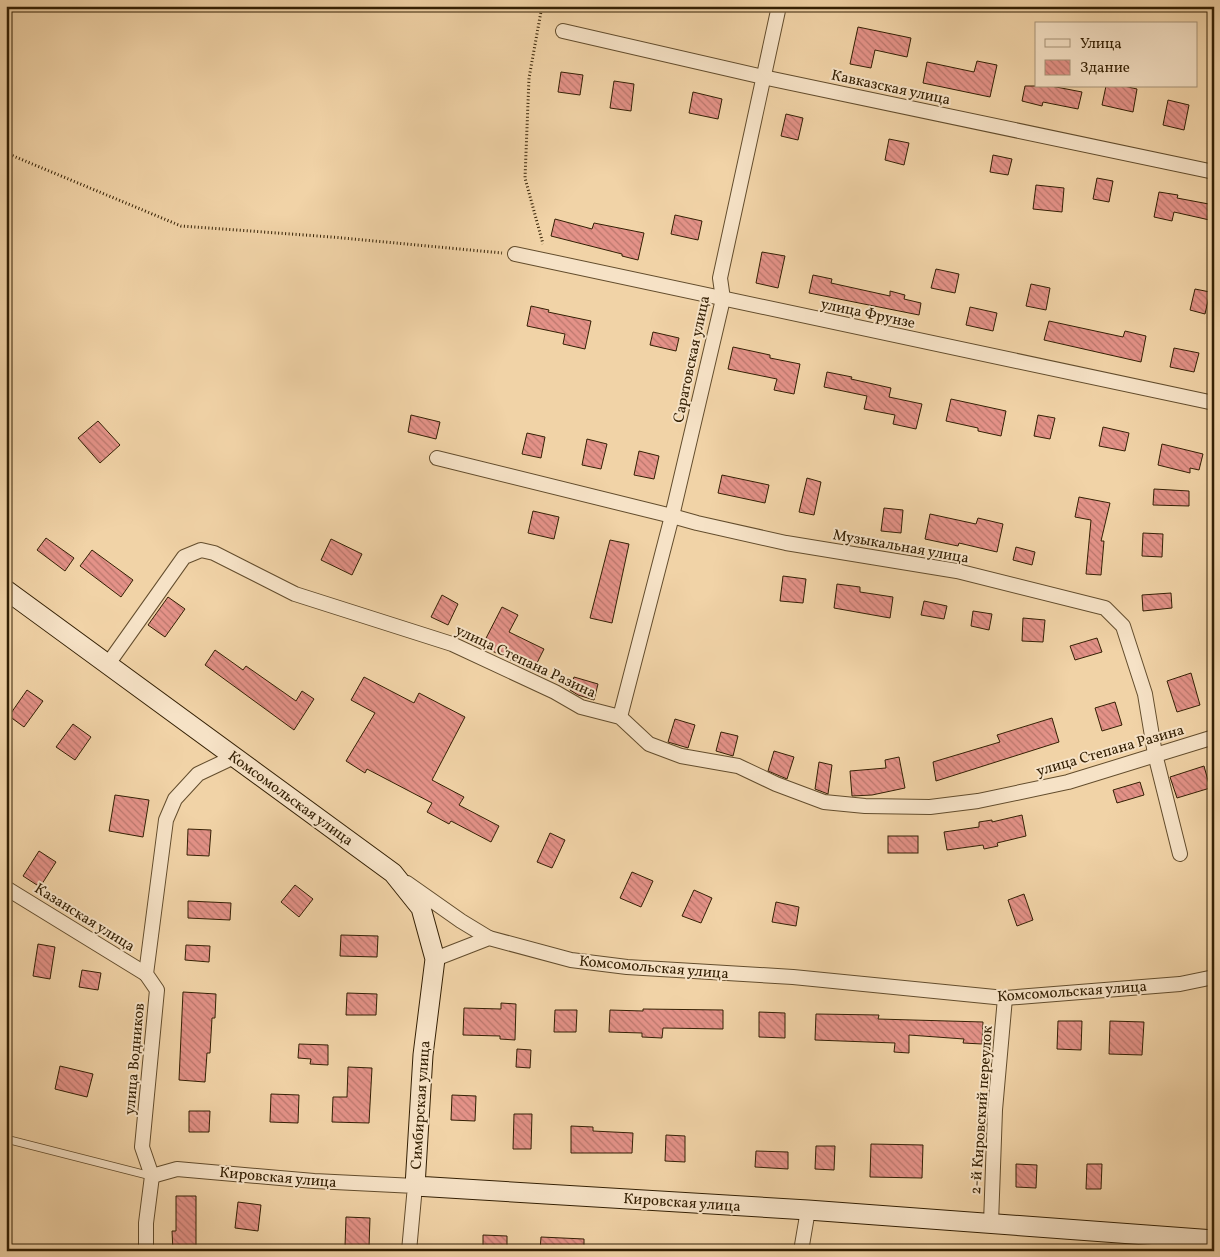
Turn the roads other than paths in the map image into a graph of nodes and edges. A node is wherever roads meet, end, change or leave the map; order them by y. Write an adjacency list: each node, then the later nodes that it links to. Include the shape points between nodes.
1 (779, 6): 3 (street, Саратовская улица)
2 (563, 30): 3 (street, Кавказская улица)
3 (763, 77): 4 (street, Кавказская улица); 6 (street, Саратовская улица, via 720,278)
4 (1214, 172)
5 (515, 254): 6 (street, улица Фрунзе)
6 (724, 299): 7 (street, улица Фрунзе); 9 (street, Саратовская улица)
7 (1214, 402)
8 (437, 458): 9 (street, Музыкальная улица)
9 (672, 516): 12 (street, Саратовская улица); 14 (street, Музыкальная улица, via 786,543 957,571 1105,608 1123,626 1145,694)
10 (6, 590): 11 (main road, Комсомольская улица)
11 (108, 664): 12 (street, улица Степана Разина, via 184,556 201,550 214,553 295,594 452,644 581,707); 15 (main road, Комсомольская улица)
12 (620, 717): 14 (street, улица Степана Разина, via 649,744 681,756 738,766 824,802 865,806 930,807 978,801 1068,782)
13 (1214, 737): 14 (street, улица Степана Разина)
14 (1155, 754): 16 (street, Музыкальная улица)
15 (234, 757): 17 (main road, Комсомольская улица); 21 (street, via 198,774 175,799 166,820)
16 (1180, 854)
17 (393, 873): 19 (street, Комсомольская улица); 20 (main road, Комсомольская улица, via 421,908)
18 (6, 888): 21 (street, Казанская улица)
19 (489, 938): 20 (street); 23 (street, Комсомольская улица, via 570,960 627,967 793,977)
20 (435, 959): 26 (main road, Симбирская улица, via 423,1054)
21 (146, 974): 25 (street, улица Водников, via 157,990 142,1147)
22 (1214, 977): 23 (street, Комсомольская улица, via 1180,984)
23 (1005, 998): 28 (street, 2-й Кировский переулок, via 995,1110)
24 (6, 1139): 25 (lane)
25 (152, 1176): 26 (street, Кировская улица, via 177,1169); 30 (street, улица Водников)
26 (415, 1186): 27 (main road, Кировская улица); 31 (street, Симбирская улица)
27 (808, 1210): 28 (main road, Кировская улица); 32 (street)
28 (991, 1223): 29 (main road, Кировская улица)
29 (1209, 1244)
30 (146, 1251)
31 (408, 1251)
32 (801, 1251)

